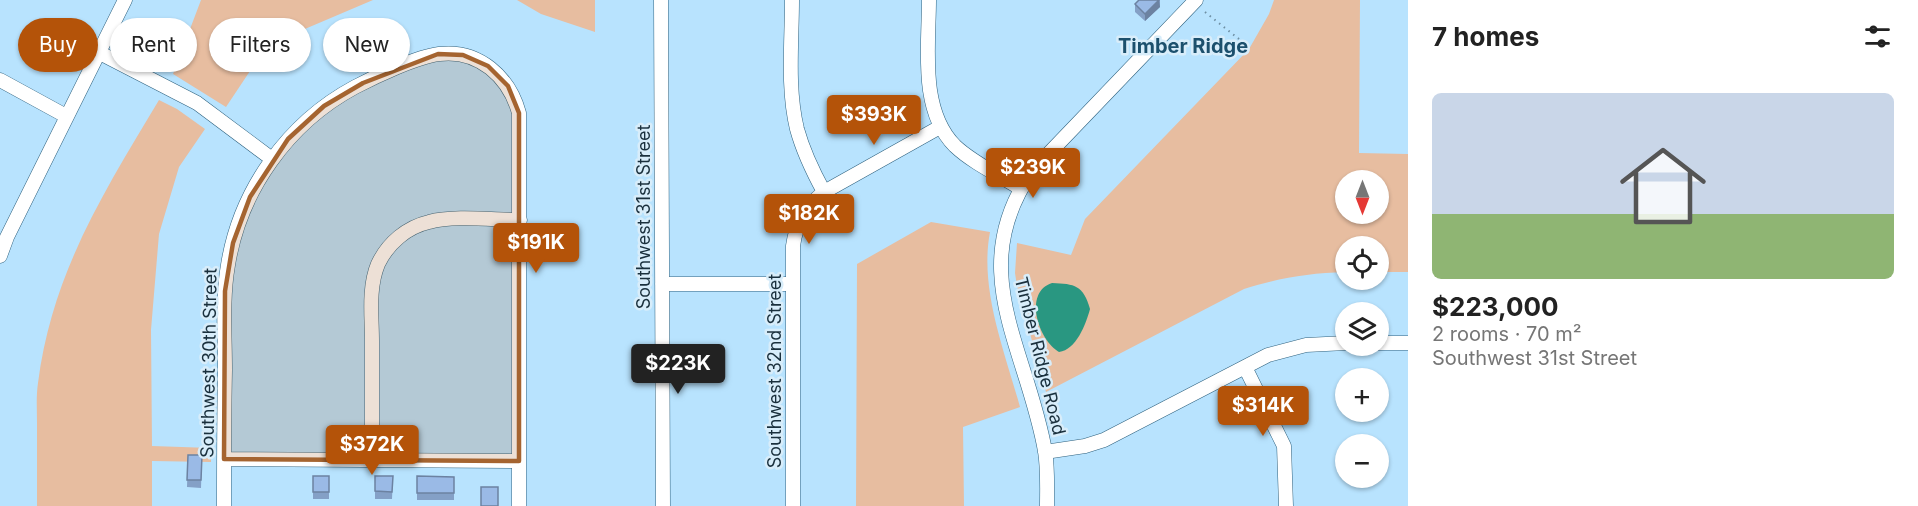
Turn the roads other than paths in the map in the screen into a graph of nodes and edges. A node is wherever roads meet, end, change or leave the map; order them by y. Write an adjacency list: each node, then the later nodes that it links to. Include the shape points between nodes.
1 (125, 0): 6 (street)
2 (661, 0): 16 (street, Southwest 31st Street)
3 (792, 0): 12 (street, via 796,127)
4 (929, 0): 9 (street, via 931,99)
5 (1196, 0): 11 (street, Timber Ridge Road)
6 (100, 53): 8 (street); 10 (street, via 197,103)
7 (0, 80): 8 (street)
8 (66, 116): 14 (street)
9 (940, 127): 11 (street, via 963,153); 12 (street, Southwest 32nd Street)
10 (272, 159): 13 (street, Southwest 30th Street, via 324,106 345,93 424,57 462,55 488,66 508,86 519,113); 23 (street, Southwest 30th Street, via 249,197 228,266)
11 (1020, 188): 22 (street, Timber Ridge Road, via 1004,226 1000,277)
12 (824, 192): 17 (street, Southwest 32nd Street, via 806,210 795,232)
13 (520, 220): 24 (street, via 438,220 415,227 394,241 378,265 373,286); 25 (street)
14 (3, 236): 15 (street)
15 (0, 256)
16 (662, 284): 17 (street); 28 (street, Southwest 31st Street)
17 (792, 284): 29 (street, Southwest 32nd Street)
18 (1335, 343): 21 (street, via 1286,349)
19 (1389, 343): 20 (street)
20 (1408, 343)
21 (1245, 367): 22 (street, via 1104,440); 31 (street, via 1284,446)
22 (1045, 452): 30 (street, Timber Ridge Road)
23 (224, 459): 24 (street); 26 (street, Southwest 30th Street)
24 (372, 460): 25 (street)
25 (519, 461): 27 (street)
26 (224, 506)
27 (519, 506)
28 (663, 506)
29 (793, 506)
30 (1047, 506)
31 (1286, 506)

